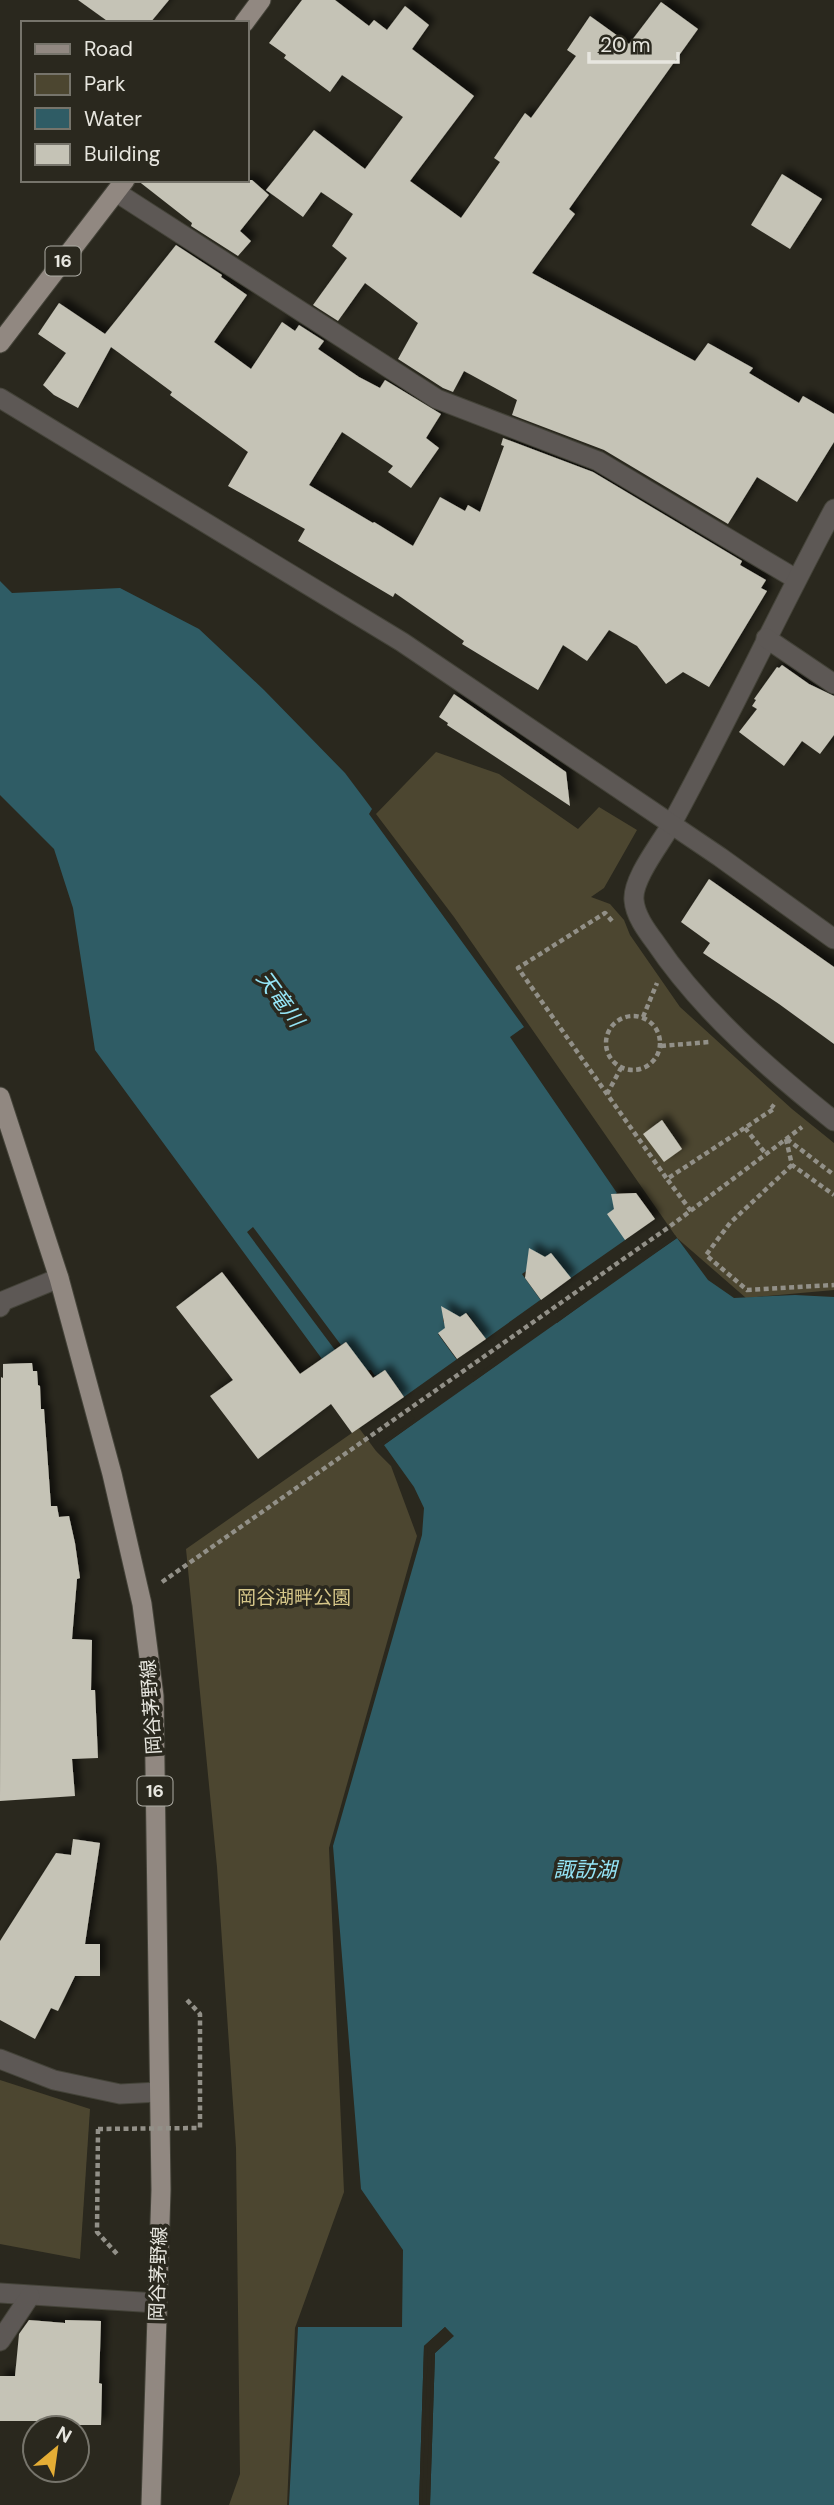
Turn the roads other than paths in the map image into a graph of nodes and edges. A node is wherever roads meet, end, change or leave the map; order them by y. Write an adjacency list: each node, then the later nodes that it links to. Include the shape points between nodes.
1 (261, 0): 2 (main road)
2 (245, 21)
3 (121, 186): 4 (main road, 16); 7 (street, via 437,399 598,461)
4 (0, 343)
5 (0, 398): 10 (street, via 402,642)
6 (834, 509): 7 (street)
7 (796, 579): 8 (street)
8 (766, 638): 9 (street); 10 (street)
9 (834, 684)
10 (671, 825): 11 (street); 13 (street, via 639,879 634,899 642,924 675,972 725,1025)
11 (834, 939)
12 (0, 1097): 14 (main road, 岡谷茅野線 / 16)
13 (828, 1117)
14 (58, 1278): 15 (street, via 2,1301); 17 (main road, 岡谷茅野線 / 16, via 142,1604 154,1696)
15 (0, 1307)
16 (0, 2059): 17 (street, via 54,2080 120,2094)
17 (159, 2092): 20 (main road, 岡谷茅野線 / 16)
18 (0, 2293): 19 (street)
19 (30, 2296): 20 (street); 21 (street)
20 (157, 2303): 22 (main road, 岡谷茅野線 / 16)
21 (0, 2341)
22 (151, 2505)

